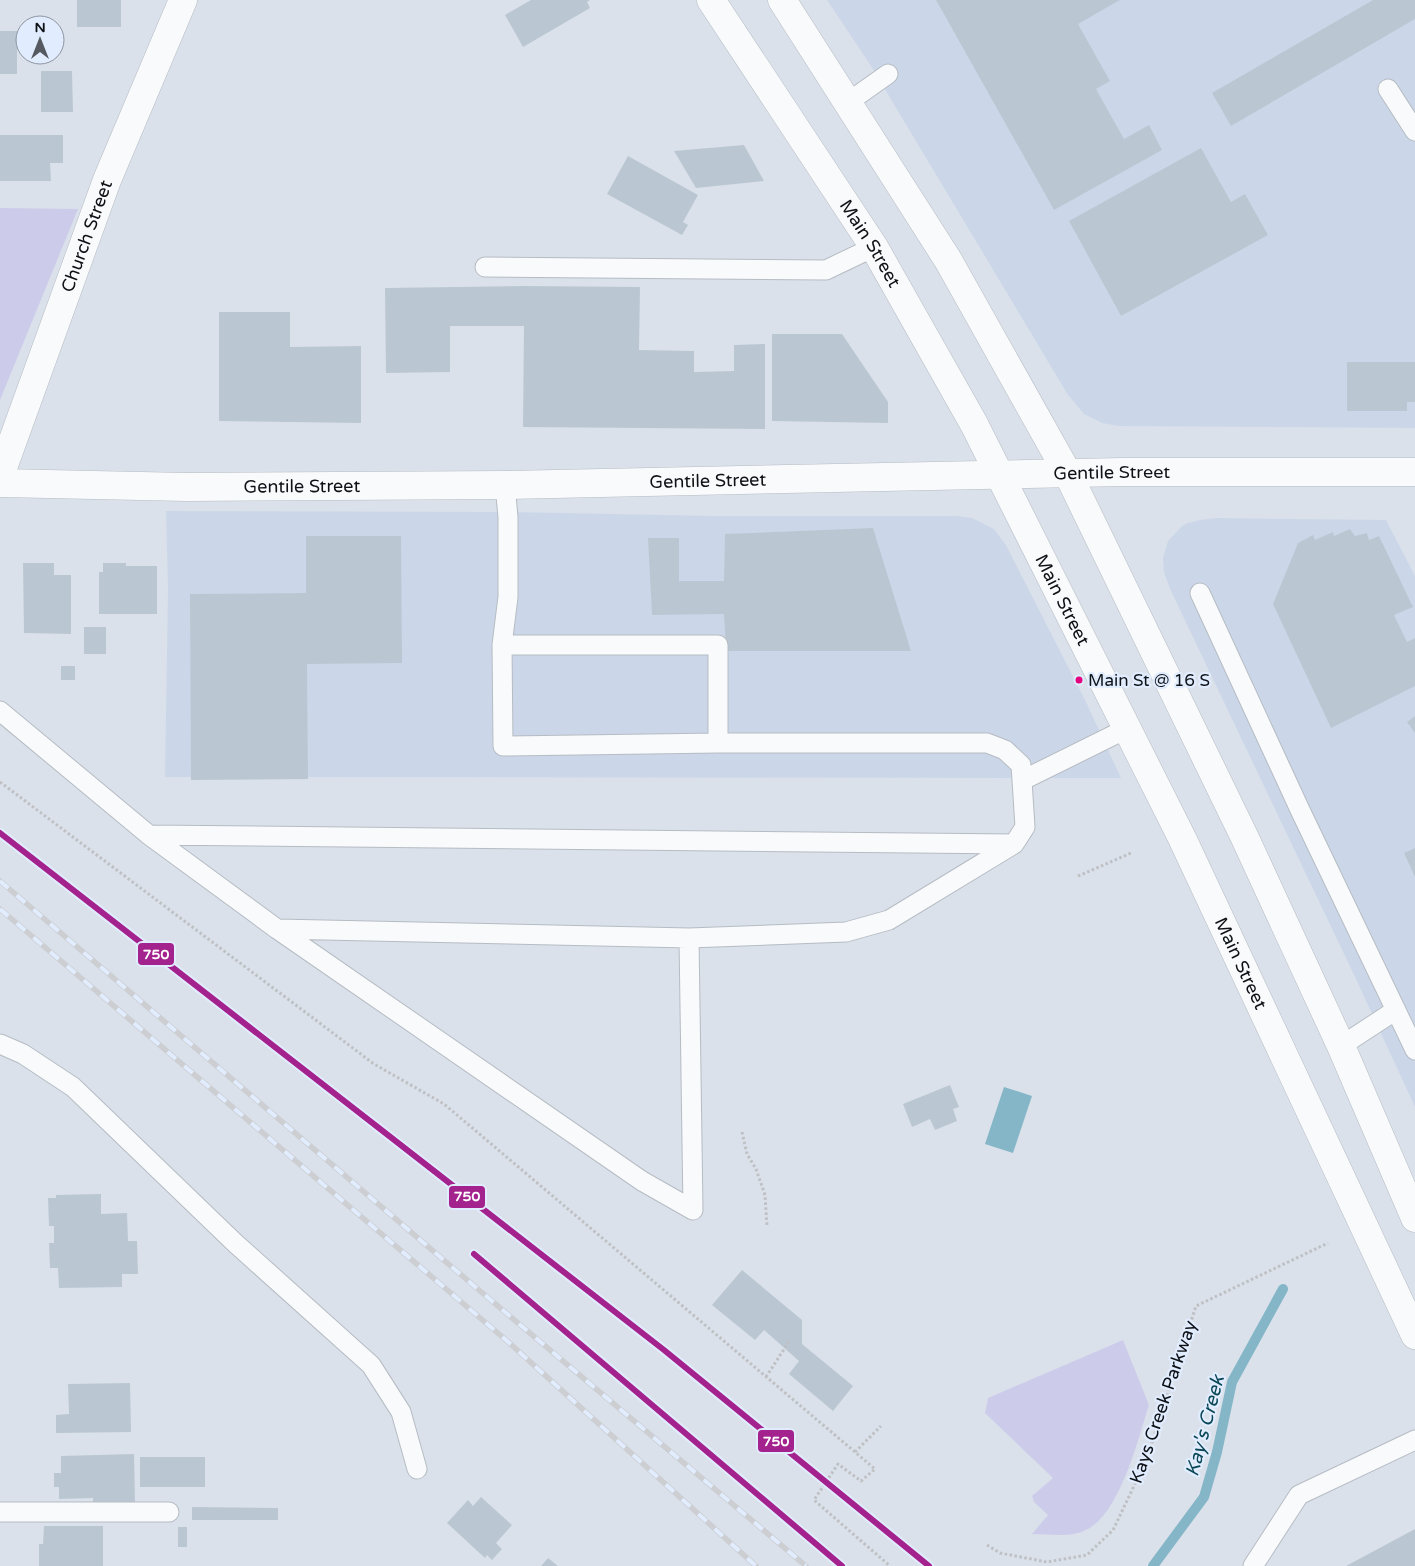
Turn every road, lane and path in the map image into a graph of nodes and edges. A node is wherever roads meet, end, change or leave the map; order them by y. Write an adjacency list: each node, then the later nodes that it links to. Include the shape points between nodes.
1 (183, 0): 13 (main road, Church Street, via 107,180)
2 (711, 0): 8 (main road, Main Street)
3 (782, 0): 6 (main road)
4 (888, 74): 6 (lane)
5 (1388, 89): 7 (lane)
6 (847, 103): 11 (main road, via 948,260)
7 (1415, 131)
8 (874, 247): 9 (lane, via 826,270); 12 (main road, Main Street)
9 (486, 268)
10 (1415, 472): 11 (main road, Gentile Street)
11 (1068, 474): 12 (main road, Gentile Street); 31 (main road)
12 (1000, 475): 15 (main road, Gentile Street); 19 (main road, Main Street)
13 (0, 476)
14 (0, 483): 15 (main road, Gentile Street, via 186,487)
15 (504, 485): 17 (lane, via 508,517 508,597)
16 (1200, 593): 29 (lane)
17 (502, 645): 20 (lane, via 718,645); 20 (lane, via 503,746)
18 (0, 711): 23 (lane)
19 (1128, 728): 21 (lane); 37 (main road, Main Street)
20 (718, 743): 21 (lane, via 987,743 1005,750 1021,765)
21 (1023, 780): 24 (lane, via 1025,827)
22 (0, 782): 39 (path, via 374,1064 444,1104)
23 (149, 835): 24 (lane); 27 (lane)
24 (1014, 844): 28 (lane, via 889,920 846,932)
25 (1131, 854): 26 (path)
26 (1078, 876)
27 (277, 929): 28 (lane); 28 (lane, via 642,1181 693,1210)
28 (689, 938)
29 (1396, 1010): 31 (lane); 32 (lane)
30 (0, 1044): 43 (lane, via 23,1054 73,1087 235,1243 371,1364 401,1412)
31 (1341, 1046): 34 (main road)
32 (1415, 1050)
33 (742, 1132): 35 (path, via 747,1154 765,1196)
34 (1415, 1218)
35 (767, 1226)
36 (1328, 1243): 46 (path, Kays Creek Parkway, via 1196,1306 1146,1461 1113,1530 1087,1555 1047,1562 1000,1554)
37 (1415, 1335)
38 (790, 1340): 39 (path)
39 (766, 1377): 42 (path)
40 (881, 1426): 42 (path)
41 (1415, 1440): 48 (lane, via 1299,1495)
42 (855, 1452): 47 (path, via 875,1469 861,1481 838,1464 814,1500)
43 (417, 1470)
44 (0, 1512): 45 (lane)
45 (169, 1512)
46 (987, 1546)
47 (890, 1566)
48 (1253, 1566)

